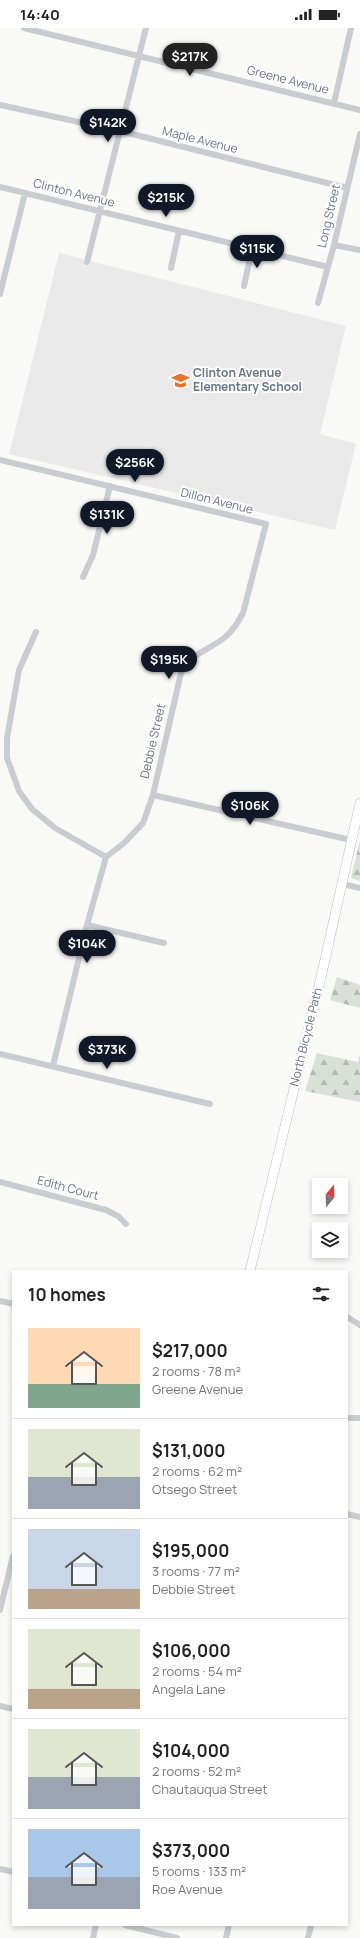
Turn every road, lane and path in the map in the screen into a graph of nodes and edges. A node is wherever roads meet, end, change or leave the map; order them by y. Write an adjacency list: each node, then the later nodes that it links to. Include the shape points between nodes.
1 (24, 28): 4 (street, Greene Avenue)
2 (146, 28): 4 (street)
3 (351, 28): 5 (street)
4 (139, 55): 5 (street, Greene Avenue); 8 (street)
5 (334, 103): 7 (street, Greene Avenue)
6 (0, 105): 8 (street, Maple Avenue)
7 (360, 110)
8 (120, 131): 11 (street, Maple Avenue); 13 (street)
9 (360, 134): 11 (street, Long Street)
10 (0, 187): 12 (street, Clinton Avenue)
11 (347, 188): 15 (street, Long Street)
12 (25, 193): 13 (street, Clinton Avenue); 22 (street)
13 (101, 211): 14 (street, Clinton Avenue); 18 (street)
14 (179, 231): 16 (street, Clinton Avenue); 20 (street)
15 (334, 245): 17 (street); 19 (street, Long Street)
16 (252, 249): 19 (street, Clinton Avenue); 21 (street)
17 (360, 250)
18 (87, 262)
19 (328, 267): 23 (street, Long Street)
20 (171, 268)
21 (244, 286)
22 (0, 294)
23 (318, 303)
24 (0, 460): 25 (street, Dillon Avenue)
25 (110, 486): 26 (street, Dillon Avenue); 27 (street, via 93,555)
26 (266, 524): 29 (street, Debbie Street, via 240,619 223,639 190,659 181,673)
27 (83, 577)
28 (36, 632): 32 (street, via 20,670 7,738 7,758 19,791 32,809 55,828)
29 (153, 795): 31 (street); 32 (street, Debbie Street, via 143,823)
30 (360, 803): 31 (street, North Bicycle Path)
31 (351, 840): 33 (street, North Bicycle Path)
32 (106, 857): 35 (street)
33 (343, 884): 34 (street); 42 (street, North Bicycle Path)
34 (360, 888)
35 (87, 925): 36 (street); 38 (street)
36 (164, 943)
37 (0, 1054): 38 (street)
38 (53, 1066): 39 (street)
39 (210, 1104)
40 (0, 1182): 41 (street, Edith Court, via 106,1210)
41 (126, 1224)
42 (250, 1270)
43 (0, 1301): 44 (street)
44 (12, 1304)
45 (348, 1318): 46 (street)
46 (360, 1325)
47 (348, 1418): 48 (street)
48 (360, 1418)
49 (348, 1514): 50 (street)
50 (360, 1517)
51 (12, 1560): 52 (street)
52 (0, 1610)
53 (0, 1706): 54 (street)
54 (12, 1709)
55 (0, 1869): 56 (street)
56 (12, 1872)
57 (96, 1926): 61 (street)
58 (129, 1926): 62 (street)
59 (229, 1926): 63 (street)
60 (311, 1926): 64 (street)
61 (93, 1938)
62 (177, 1938)
63 (226, 1938)
64 (308, 1938)

